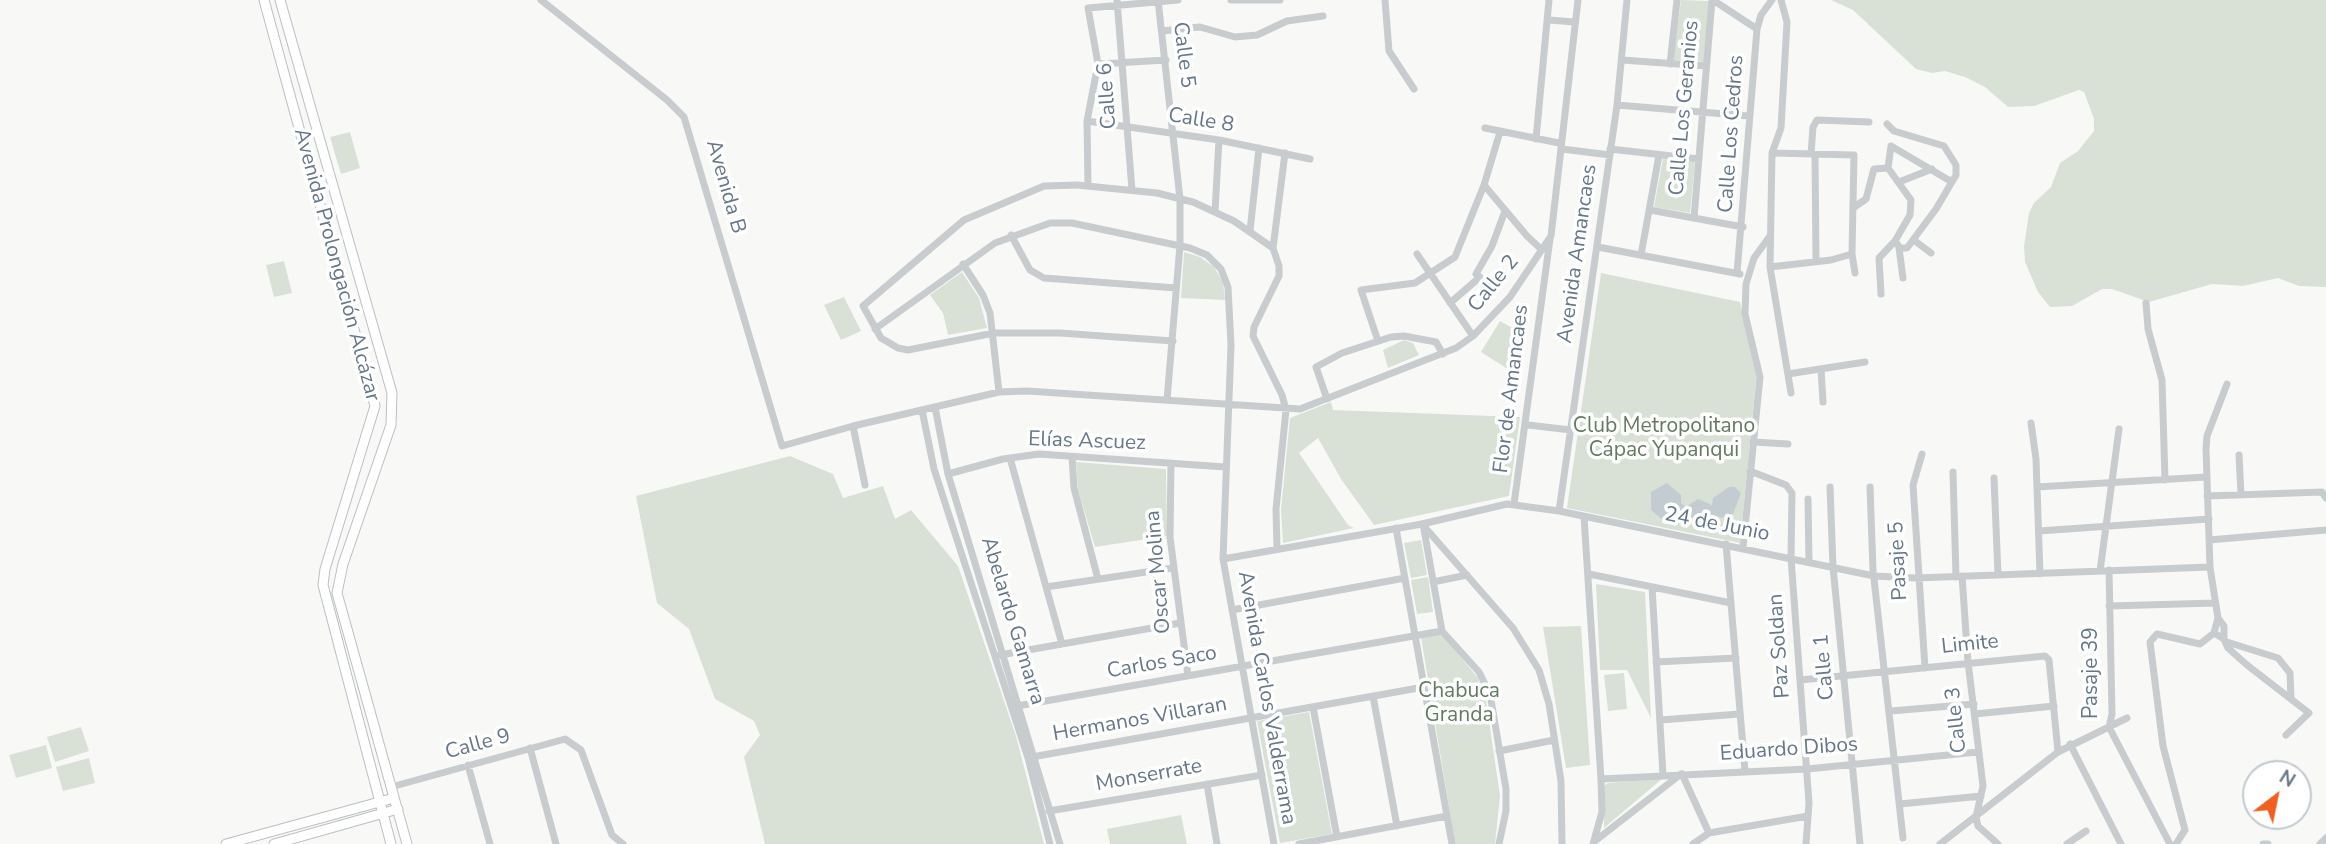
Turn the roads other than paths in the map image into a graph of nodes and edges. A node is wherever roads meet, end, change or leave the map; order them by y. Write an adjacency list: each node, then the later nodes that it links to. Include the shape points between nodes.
1 (264, 0): 23 (main road, Avenida Prolongación Alcázar)
2 (280, 0): 22 (main road, Avenida Prolongación Alcázar)
3 (541, 0): 122 (street, Avenida B, via 684,117)
4 (1178, 0): 15 (street)
5 (1231, 0): 6 (street)
6 (1280, 0)
7 (1385, 0): 30 (street, via 1389,51)
8 (1549, 0): 18 (street)
9 (1578, 0): 19 (street, Calle 2)
10 (1627, 0): 25 (street, Avenida Amancaes)
11 (1677, 0): 28 (street)
12 (1713, 0): 20 (street); 29 (street, Calle Los Geranios)
13 (1772, 0): 20 (street, Calle Los Cedros)
14 (1781, 0): 49 (street, via 1787,22 1786,49 1781,128)
15 (1158, 1): 16 (street); 21 (street, Calle 5)
16 (1118, 3): 26 (street, via 1088,8); 27 (street, Calle 6)
17 (1323, 16): 21 (street, via 1287,21 1258,36 1235,37 1200,27)
18 (1549, 20): 19 (street); 43 (street)
19 (1574, 22): 45 (street, Calle 2)
20 (1758, 29): 33 (street, Calle Los Cedros)
21 (1162, 31): 24 (street, Calle 5)
22 (294, 50): 23 (main road); 39 (main road, Avenida Prolongación Alcázar)
23 (279, 54): 42 (main road, Avenida Prolongación Alcázar)
24 (1166, 60): 27 (street); 41 (street, Calle 5)
25 (1622, 60): 28 (street); 31 (street, Avenida Amancaes)
26 (1098, 64): 27 (street); 34 (street)
27 (1124, 64): 37 (street, Calle 6)
28 (1670, 64): 29 (street)
29 (1706, 66): 32 (street, Calle Los Geranios)
30 (1415, 89)
31 (1616, 105): 32 (street); 47 (street, Avenida Amancaes)
32 (1703, 112): 33 (street); 53 (street, Calle Los Geranios)
33 (1749, 116): 67 (street, Calle Los Cedros)
34 (1087, 121): 37 (street, Calle 8); 59 (street)
35 (1869, 122): 51 (street, via 1817,120)
36 (1887, 124): 57 (street, via 1894,131 1944,146 1956,165)
37 (1127, 127): 41 (street, Calle 8); 60 (street, Calle 6)
38 (1485, 128): 40 (street)
39 (317, 132): 42 (main road); 196 (main road, Avenida Prolongación Alcázar, via 392,393 391,425 337,593)
40 (1500, 132): 43 (street); 58 (street)
41 (1174, 133): 44 (street, Calle 8); 61 (street, Calle 5)
42 (302, 136): 199 (main road, Avenida Prolongación Alcázar, via 375,406 323,585)
43 (1536, 139): 45 (street)
44 (1219, 140): 46 (street, Calle 8); 64 (street)
45 (1560, 146): 47 (street); 71 (street, Calle 2)
46 (1259, 148): 48 (street, Calle 8); 68 (street)
47 (1610, 152): 50 (street); 75 (street, Avenida Amancaes)
48 (1285, 153): 52 (street, Calle 8); 76 (street)
49 (1773, 153): 51 (street); 69 (street)
50 (1659, 155): 53 (street); 63 (street)
51 (1813, 155): 62 (street, via 1854,155); 84 (street)
52 (1310, 159)
53 (1699, 159): 66 (street, Calle Los Geranios)
54 (1888, 168): 55 (street, via 1891,146); 56 (street); 62 (street, via 1874,169 1866,199)
55 (1932, 169): 56 (street); 57 (street)
56 (1899, 182): 73 (street, via 1912,210)
57 (1952, 182): 72 (street)
58 (1484, 185): 65 (street); 87 (street, via 1455,257)
59 (1088, 186): 60 (street); 96 (street, via 1044,186 969,217 863,306)
60 (1132, 190): 61 (street)
61 (1180, 199): 64 (street); 74 (street, Calle 5)
62 (1853, 208): 80 (street)
63 (1650, 210): 66 (street); 81 (street)
64 (1215, 211): 68 (street)
65 (1505, 211): 77 (street); 94 (street, via 1478,276)
66 (1693, 218): 67 (street)
67 (1743, 227): 88 (street, Calle Los Cedros)
68 (1250, 231): 76 (street)
69 (1772, 234): 82 (street); 83 (street)
70 (1011, 235): 74 (street, Avenida Carlos Valderrama, via 1060,222); 85 (street, Avenida Carlos Valderrama); 92 (street, via 1030,270 1044,278)
71 (1551, 236): 77 (street, Calle 2); 116 (street, Flor de Amancaes, via 1525,413)
72 (1915, 241): 73 (street, via 1906,248); 78 (street)
73 (1897, 244): 91 (street); 93 (street, via 1878,261)
74 (1180, 245): 92 (street, Calle 5); 111 (street, Avenida Carlos Valderrama, via 1207,256 1225,277)
75 (1598, 247): 81 (street); 119 (street, Avenida Amancaes)
76 (1273, 248): 114 (street, via 1279,275 1253,336)
77 (1542, 250): 98 (street, Calle 2, via 1510,297)
78 (1931, 253)
79 (1417, 254): 87 (street)
80 (1852, 254): 84 (street); 89 (street)
81 (1641, 256): 88 (street)
82 (1770, 257): 83 (street); 86 (street)
83 (1754, 258): 90 (street)
84 (1816, 261): 86 (street)
85 (963, 264): 96 (street, Avenida Carlos Valderrama); 97 (street, via 987,303)
86 (1770, 267): 104 (street)
87 (1432, 273): 94 (street); 100 (street, via 1415,284 1361,290)
88 (1737, 273): 90 (street)
89 (1855, 273)
90 (1748, 275): 120 (street, via 1745,314 1760,368)
91 (1903, 278)
92 (1177, 288): 99 (street, Calle 5)
93 (1881, 294)
94 (1450, 303): 98 (street)
95 (2146, 303): 134 (street, via 2162,380)
96 (875, 329): 97 (street, via 889,344 908,350)
97 (994, 333): 99 (street); 106 (street)
98 (1473, 336): 101 (street, Calle 2)
99 (1173, 341): 109 (street, Calle 5)
100 (1378, 341): 101 (street, via 1404,336 1431,340); 108 (street, via 1316,367)
101 (1443, 354): 108 (street, Calle 2)
102 (1865, 362): 103 (street)
103 (1821, 369): 104 (street); 110 (street)
104 (1788, 374): 107 (street)
105 (2227, 384): 132 (street, via 2207,436)
106 (999, 392): 109 (street, Calle 2); 112 (street, Calle 2)
107 (1791, 393)
108 (1327, 399): 114 (street, Calle 2)
109 (1167, 400): 111 (street, Calle 2)
110 (1823, 402)
111 (1231, 404): 114 (street, Calle 2); 128 (street, Avenida Carlos Valderrama)
112 (935, 407): 113 (street, Calle 2); 131 (street, Abelardo Gamarra)
113 (922, 410): 117 (street, Calle 2); 154 (street, Abelardo Gamarra)
114 (1286, 411): 158 (street, via 1276,509)
115 (2031, 423): 139 (street)
116 (1528, 425): 119 (street); 144 (street, Flor de Amancaes)
117 (852, 426): 122 (street, Calle 2); 136 (street)
118 (2119, 429): 135 (street, Pasaje 39)
119 (1571, 430): 145 (street, Avenida Amancaes)
120 (1753, 442): 121 (street); 129 (street)
121 (1788, 444)
122 (782, 446)
123 (1922, 454): 173 (street, Pasaje 5, via 1913,476)
124 (2239, 455): 141 (street)
125 (1072, 457): 126 (street, Elías Ascuez, via 1040,454); 127 (street, Elías Ascuez); 174 (street, via 1074,488)
126 (1010, 458): 131 (street, Elías Ascuez); 176 (street)
127 (1171, 464): 128 (street, Elías Ascuez); 164 (street, Oscar Molina)
128 (1225, 467): 160 (street, Avenida Carlos Valderrama)
129 (1750, 471): 157 (street); 159 (street, Paz Soldan, via 1791,490)
130 (1953, 472): 171 (street, Calle 3)
131 (948, 474): 150 (street, Abelardo Gamarra)
132 (2206, 477): 134 (street); 142 (street)
133 (1994, 478): 169 (street)
134 (2165, 480): 135 (street)
135 (2111, 484): 139 (street); 149 (street, Pasaje 39)
136 (865, 485)
137 (1830, 487): 162 (street, Calle 1)
138 (1870, 487): 170 (street)
139 (2038, 487): 153 (street)
140 (2325, 494): 141 (street)
141 (2241, 495): 142 (street)
142 (2207, 496): 147 (street)
143 (1808, 499): 161 (street)
144 (1514, 504): 145 (street, 24 de Junio); 148 (street, 24 de Junio)
145 (1559, 511): 146 (street, 24 de Junio)
146 (1584, 517): 156 (street, 24 de Junio); 166 (street)
147 (2208, 519): 149 (street); 155 (street)
148 (1422, 524): 151 (street, 24 de Junio); 168 (street); 175 (street)
149 (2106, 527): 153 (street); 165 (street, Pasaje 39)
150 (965, 528): 154 (street); 189 (street, Abelardo Gamarra)
151 (1396, 528): 158 (street, 24 de Junio); 172 (street)
152 (2326, 530): 155 (street)
153 (2039, 531): 167 (street)
154 (953, 532): 189 (street, Abelardo Gamarra)
155 (2209, 540): 163 (street)
156 (1726, 544): 157 (street, 24 de Junio); 178 (street)
157 (1743, 548): 159 (street, 24 de Junio)
158 (1277, 549): 160 (street, 24 de Junio)
159 (1791, 558): 161 (street, 24 de Junio); 200 (street, Paz Soldan)
160 (1223, 559): 181 (street, Avenida Carlos Valderrama)
161 (1809, 562): 162 (street, 24 de Junio)
162 (1833, 567): 170 (street, 24 de Junio); 198 (street, Calle 1)
163 (2210, 567): 165 (street, 24 de Junio); 179 (street)
164 (1173, 568): 174 (street); 183 (street, Oscar Molina)
165 (2104, 571): 167 (street, 24 de Junio); 180 (street, Pasaje 39)
166 (1589, 574): 177 (street); 231 (street)
167 (2040, 574): 169 (street, 24 de Junio)
168 (1467, 575): 175 (street); 216 (street, via 1532,656 1549,704)
169 (1998, 575): 171 (street, 24 de Junio)
170 (1874, 576): 173 (street, 24 de Junio); 195 (street)
171 (1959, 576): 173 (street, 24 de Junio); 192 (street, Calle 3)
172 (1405, 578): 181 (street); 186 (street)
173 (1916, 578): 194 (street, Pasaje 5)
174 (1098, 579): 176 (street)
175 (1433, 582): 184 (street)
176 (1046, 587): 188 (street)
177 (1652, 587): 178 (street); 191 (street)
178 (1731, 603): 190 (street)
179 (2216, 603): 180 (street); 182 (street)
180 (2109, 606): 214 (street, Pasaje 39)
181 (1233, 610): 193 (street, Avenida Carlos Valderrama)
182 (2218, 618): 185 (street); 187 (street)
183 (1180, 624): 188 (street); 197 (street, Oscar Molina)
184 (1442, 631): 186 (street, Carlos Saco); 219 (street, via 1486,681)
185 (2214, 634): 187 (street); 275 (street, via 2200,644 2157,634 2150,642 2163,746 2185,830)
186 (1415, 636): 193 (street, Carlos Saco); 201 (street)
187 (2226, 641): 203 (street, via 2247,665); 203 (street, via 2278,658 2290,673)
188 (1062, 644): 189 (street)
189 (1000, 655): 205 (street, Abelardo Gamarra)
190 (1736, 658): 191 (street); 209 (street)
191 (1656, 662): 213 (street)
192 (1968, 662): 194 (street, Limite); 204 (street, Calle 3); 206 (street, Limite, via 2048,657)
193 (1242, 666): 197 (street, Carlos Saco); 211 (street, Avenida Carlos Valderrama)
194 (1925, 668): 195 (street, Limite)
195 (1887, 673): 198 (street, Limite); 208 (street)
196 (359, 676): 199 (main road); 233 (main road, Avenida Prolongación Alcázar)
197 (1188, 676): 205 (street, Carlos Saco)
198 (1843, 677): 200 (street, Limite); 224 (street, Calle 1)
199 (346, 680): 236 (main road, Avenida Prolongación Alcázar)
200 (1800, 680): 226 (street, Paz Soldan)
201 (1424, 687): 202 (street, Hermanos Villaran); 242 (street)
202 (1373, 696): 207 (street, Hermanos Villaran); 245 (street)
203 (2291, 698): 215 (street, via 2309,713)
204 (1974, 704): 208 (street); 210 (street, Calle 3)
205 (1016, 706): 222 (street, Abelardo Gamarra)
206 (2054, 706): 210 (street); 221 (street, Limite)
207 (1313, 707): 211 (street, Hermanos Villaran); 248 (street)
208 (1891, 711): 223 (street)
209 (1740, 714): 213 (street); 227 (street)
210 (1975, 714): 220 (street, Calle 3)
211 (1252, 718): 222 (street, Hermanos Villaran); 229 (street, Avenida Carlos Valderrama)
212 (2127, 718): 214 (street)
213 (1660, 720): 230 (street)
214 (2109, 727): 217 (street); 274 (street, Pasaje 39)
215 (2286, 735)
216 (1554, 740): 219 (street); 267 (street, via 1563,803)
217 (2070, 744): 221 (street); 273 (street)
218 (530, 748): 225 (street, Calle 9); 258 (street); 259 (street, Calle 9, via 565,739 574,742 612,835)
219 (1499, 751): 266 (street, via 1506,803)
220 (1978, 752): 223 (street, Eduardo Dibos); 234 (street, Calle 3)
221 (2058, 752): 244 (street)
222 (1032, 757): 239 (street, Abelardo Gamarra); 240 (street, Abelardo Gamarra)
223 (1895, 760): 224 (street, Eduardo Dibos); 237 (street)
224 (1852, 764): 226 (street, Eduardo Dibos); 270 (street, Calle 1)
225 (467, 765): 233 (street, Calle 9); 257 (street)
226 (1807, 769): 227 (street, Eduardo Dibos); 243 (street, Paz Soldan)
227 (1745, 771): 228 (street, Eduardo Dibos)
228 (1682, 774): 230 (street, Eduardo Dibos); 247 (street); 251 (street)
229 (1262, 775): 232 (street, Monserrate); 263 (street, Avenida Carlos Valderrama)
230 (1663, 775): 231 (street, Eduardo Dibos)
231 (1601, 779): 251 (street, via 1602,812)
232 (1207, 784): 239 (street, Monserrate); 262 (street)
233 (391, 788): 235 (main road, Avenida Prolongación Alcázar)
234 (1982, 796): 237 (street); 244 (street, Calle 3)
235 (394, 798): 236 (main road); 238 (main road, Avenida Prolongación Alcázar)
236 (380, 802): 241 (main road, Avenida Prolongación Alcázar); 253 (main road)
237 (1899, 804): 249 (street)
238 (398, 809): 241 (main road); 256 (main road, Avenida Prolongación Alcázar)
239 (1051, 811): 240 (street, Monserrate); 261 (street, Abelardo Gamarra)
240 (1042, 813): 260 (street, Abelardo Gamarra)
241 (383, 814): 254 (main road); 255 (main road, Avenida Prolongación Alcázar)
242 (1447, 816): 245 (street); 265 (street)
243 (1808, 816): 247 (street); 269 (street, Paz Soldan)
244 (1976, 817): 252 (street); 271 (street)
245 (1397, 825): 248 (street)
246 (2085, 831): 272 (street)
247 (1709, 832): 268 (street)
248 (1337, 837): 264 (street)
249 (1903, 838)
250 (2326, 838): 278 (street)
251 (1594, 842)
252 (1943, 843)
253 (226, 844)
254 (274, 844)
255 (391, 844)
256 (407, 844)
257 (490, 844)
258 (556, 844)
259 (623, 844)
260 (1049, 844)
261 (1060, 844)
262 (1217, 844)
263 (1274, 844)
264 (1299, 844)
265 (1452, 844)
266 (1499, 844)
267 (1562, 844)
268 (1693, 844)
269 (1805, 844)
270 (1860, 844)
271 (1998, 844)
272 (2067, 844)
273 (2121, 844)
274 (2170, 844)
275 (2176, 844)
276 (2263, 844): 277 (street)
277 (2268, 844)
278 (2320, 844)

